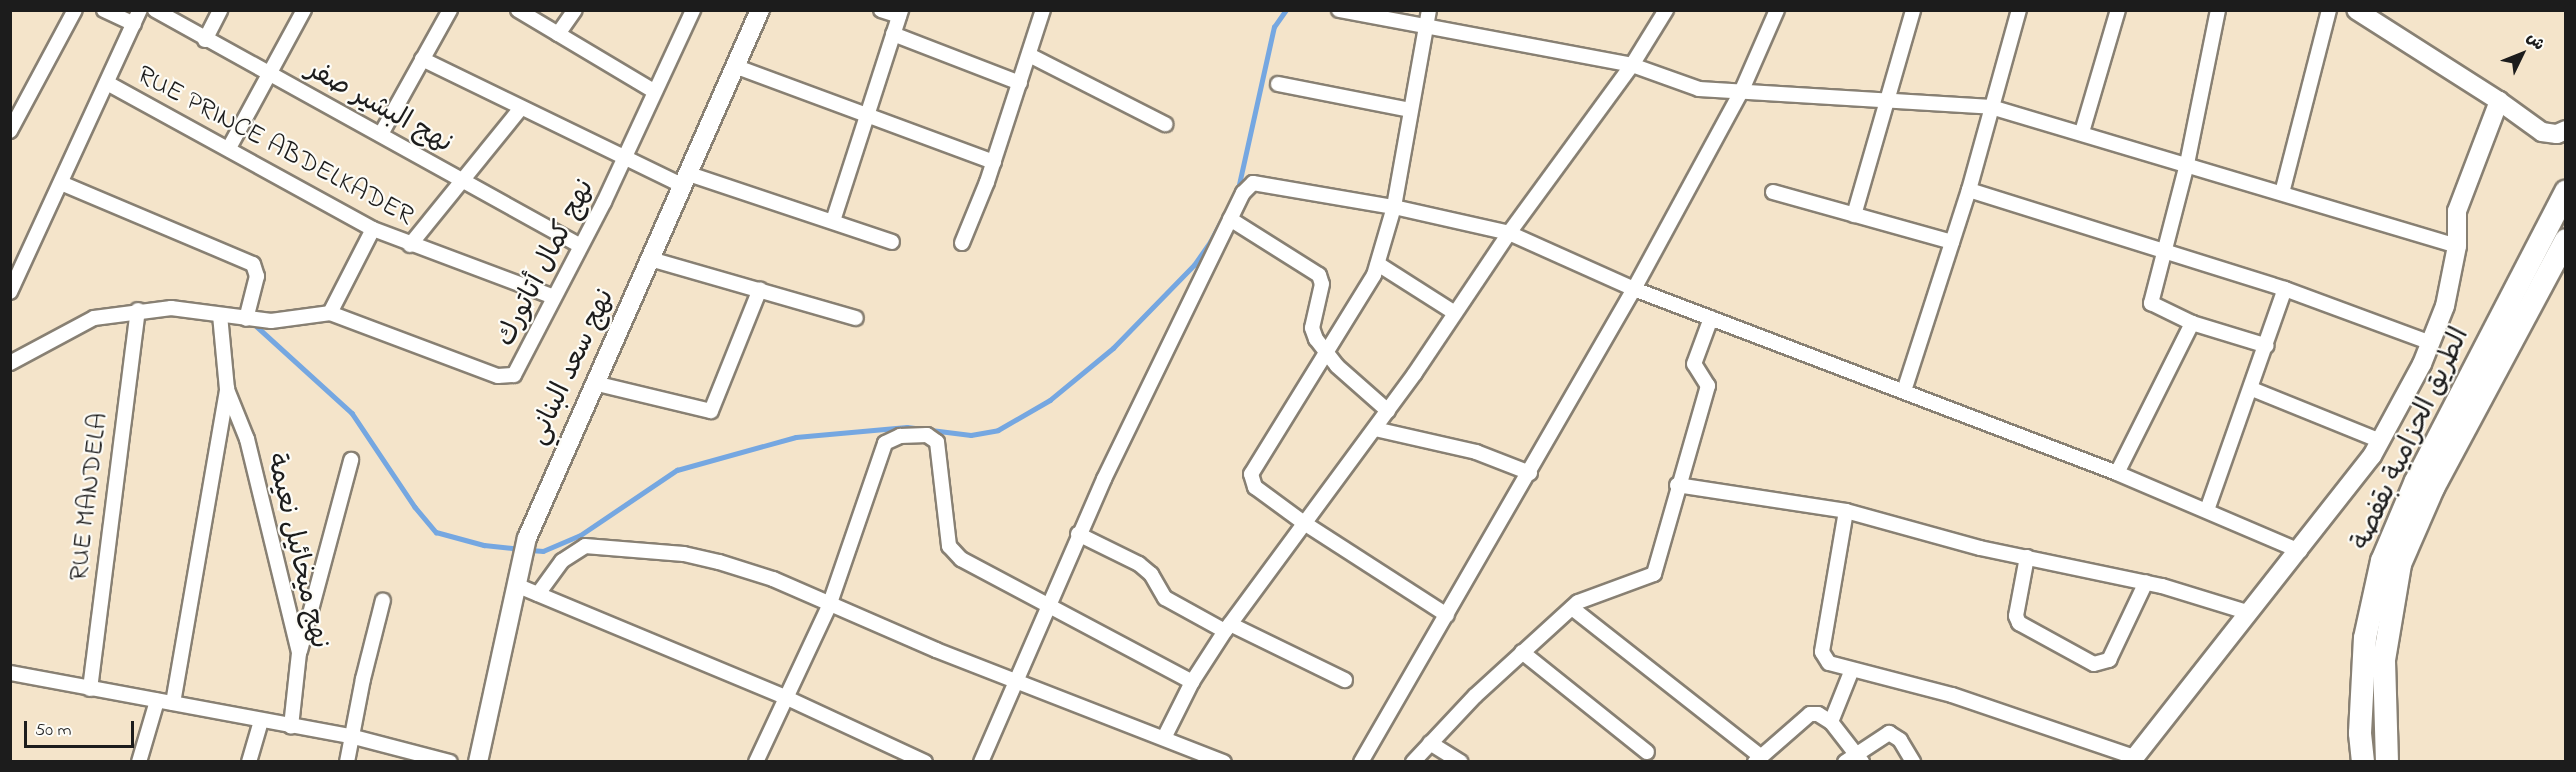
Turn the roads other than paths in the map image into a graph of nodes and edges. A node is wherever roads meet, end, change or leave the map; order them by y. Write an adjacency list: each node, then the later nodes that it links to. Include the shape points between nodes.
1 (75, 10): 48 (street)
2 (104, 10): 25 (street)
3 (140, 10): 25 (street)
4 (155, 10): 29 (street, نهج البشير صفر)
5 (220, 10): 29 (street)
6 (304, 10): 34 (street)
7 (450, 10): 31 (street)
8 (518, 10): 27 (street)
9 (575, 10): 27 (street)
10 (693, 10): 39 (street, نهج كمال أتاتورك)
11 (760, 10): 33 (street, نهج سعد البناني)
12 (881, 10): 24 (street)
13 (1043, 10): 30 (street)
14 (1339, 10): 26 (street)
15 (1429, 10): 26 (street)
16 (1666, 10): 32 (street)
17 (1777, 10): 38 (street)
18 (1912, 10): 40 (street)
19 (2019, 10): 42 (street)
20 (2118, 10): 49 (street)
21 (2218, 10): 54 (street)
22 (2329, 10): 61 (street)
23 (2356, 10): 41 (street)
24 (900, 13): 28 (street)
25 (134, 24): 36 (street)
26 (1425, 27): 32 (street); 44 (street)
27 (558, 34): 39 (street)
28 (893, 34): 35 (street); 45 (street)
29 (205, 40): 34 (street, نهج البشير صفر)
30 (1029, 55): 35 (street); 46 (street)
31 (422, 59): 43 (street); 50 (street)
32 (1632, 65): 38 (street, via 1699,89); 67 (street)
33 (737, 67): 45 (street); 55 (street, نهج سعد البناني)
34 (270, 73): 50 (street, نهج البشير صفر); 51 (street)
35 (1020, 83): 53 (street)
36 (109, 84): 51 (street, RUE PRINCE ABDELKADER); 57 (street)
37 (1278, 84): 44 (street)
38 (1742, 90): 40 (street); 79 (street)
39 (654, 91): 52 (street, نهج كمال أتاتورك)
40 (1886, 98): 42 (street); 63 (street)
41 (2499, 101): 47 (street, via 2542,132 2557,134); 74 (street, via 2457,211)
42 (1991, 107): 49 (street); 58 (street)
43 (521, 108): 52 (street); 56 (street)
44 (1410, 110): 62 (street)
45 (867, 113): 53 (street); 65 (street)
46 (1164, 124)
47 (2565, 130)
48 (10, 131)
49 (2082, 132): 54 (street)
50 (381, 134): 56 (street, نهج البشير صفر)
51 (229, 148): 66 (street, RUE PRINCE ABDELKADER)
52 (624, 156): 55 (street); 73 (street, نهج كمال أتاتورك)
53 (994, 162): 71 (street)
54 (2187, 164): 61 (street); 75 (street)
55 (686, 180): 65 (street); 76 (street, نهج سعد البناني)
56 (462, 182): 72 (street); 73 (street, نهج البشير صفر)
57 (61, 183): 81 (street); 89 (street, via 253,264 257,276)
58 (1969, 190): 69 (street); 75 (street)
59 (1773, 192): 63 (street)
60 (2565, 192): 156 (main road, الطريق الحزامية بقفصة, via 2416,481 2382,561 2365,638)
61 (2282, 193): 74 (street)
62 (1394, 207): 64 (street, via 1260,183 1243,193); 67 (street); 77 (street)
63 (1854, 215): 69 (street)
64 (1230, 219): 93 (street, via 1319,275 1322,284 1312,328); 109 (street)
65 (833, 221): 70 (street)
66 (373, 229): 72 (street, RUE PRINCE ABDELKADER); 84 (street)
67 (1509, 233): 79 (street); 85 (street)
68 (2565, 240): 157 (main road, الطريق الحزامية بقفصة, via 2433,488 2400,564 2384,660)
69 (1952, 242): 98 (street)
70 (892, 243)
71 (962, 243)
72 (410, 245): 82 (street, RUE PRINCE ABDELKADER)
73 (579, 245): 82 (street, نهج كمال أتاتورك)
74 (2457, 246): 91 (street, via 2452,279)
75 (2163, 251): 80 (street); 90 (street, via 2151,303)
76 (650, 259): 78 (street); 95 (street, نهج سعد البناني)
77 (1378, 264): 85 (street); 93 (street, via 1358,304)
78 (760, 289): 87 (street); 95 (street, via 711,411)
79 (1634, 289): 88 (street); 103 (street)
80 (2285, 289): 91 (street); 92 (street)
81 (10, 292)
82 (554, 297): 84 (street, نهج كمال أتاتورك, via 520,368 507,378)
83 (138, 310): 86 (street, via 171,308); 94 (street, via 94,318); 129 (street, RUE MANDELA)
84 (330, 313): 89 (street, via 271,321)
85 (1455, 313): 99 (street)
86 (220, 315): 89 (street); 96 (street)
87 (856, 318)
88 (1711, 318): 98 (street); 105 (street, via 1694,364 1708,386)
89 (246, 319)
90 (2193, 323): 92 (street); 104 (street)
91 (2431, 342): 101 (street)
92 (2267, 346): 97 (street)
93 (1325, 351): 99 (street); 108 (street, via 1251,474 1255,487)
94 (10, 363)
95 (594, 383): 112 (street, نهج سعد البناني, via 527,538)
96 (227, 389): 123 (street, نهج ميخائيل نعيمة, via 247,439); 132 (street)
97 (2252, 389): 101 (street); 106 (street)
98 (1904, 391): 104 (street)
99 (1388, 411): 100 (street)
100 (1375, 429): 103 (street, via 1476,452); 108 (street)
101 (2381, 441): 110 (street)
102 (351, 460): 123 (street)
103 (1530, 473): 120 (street)
104 (2117, 473): 106 (street)
105 (1677, 485): 107 (street); 118 (street, via 1654,574 1587,597)
106 (2207, 510): 110 (street)
107 (1845, 511): 111 (street); 124 (street, via 1822,652 1829,663)
108 (1304, 523): 120 (street); 121 (street)
109 (1078, 534): 117 (street); 121 (street, via 1147,569 1165,598)
110 (2300, 551): 119 (street)
111 (2027, 557): 113 (street); 113 (street, via 2016,616 2019,624 2094,664 2109,660)
112 (518, 576): 114 (street); 147 (street, نهج سعد البناني)
113 (2146, 582): 119 (street)
114 (538, 594): 116 (street, via 573,552 600,546 684,554 719,562 773,579); 130 (street)
115 (383, 600): 136 (street, via 363,679)
116 (829, 606): 117 (street, via 885,443 900,436 927,435 937,442 949,546); 127 (street); 130 (street)
117 (1046, 607): 127 (street); 128 (street)
118 (1572, 608): 122 (street); 140 (street)
119 (2250, 613): 142 (street)
120 (1447, 615): 152 (street)
121 (1227, 628): 126 (street); 128 (street)
122 (1522, 652): 138 (street); 139 (street)
123 (299, 653): 135 (street, نهج ميخائيل نعيمة)
124 (1851, 672): 134 (street); 142 (street, via 1952,695)
125 (10, 673): 129 (street)
126 (1345, 680)
127 (1015, 681): 137 (street); 150 (street)
128 (1192, 682): 137 (street)
129 (90, 689): 131 (street)
130 (787, 698): 148 (street); 149 (street)
131 (157, 701): 132 (street); 143 (street)
132 (173, 703): 133 (street)
133 (261, 721): 135 (street); 144 (street)
134 (1831, 722): 140 (street, via 1810,714); 141 (street)
135 (291, 727): 136 (street)
136 (354, 736): 145 (street); 146 (street)
137 (1164, 738): 151 (street)
138 (1430, 743): 153 (street); 154 (street)
139 (1647, 752)
140 (1757, 759)
141 (1854, 759): 155 (street, via 1889,733 1900,740)
142 (2132, 759)
143 (139, 762)
144 (249, 762)
145 (348, 762)
146 (450, 762)
147 (478, 762)
148 (756, 762)
149 (925, 762)
150 (981, 762)
151 (1224, 762)
152 (1361, 762)
153 (1413, 762)
154 (1460, 762)
155 (1913, 762)
156 (2362, 762)
157 (2387, 762)

